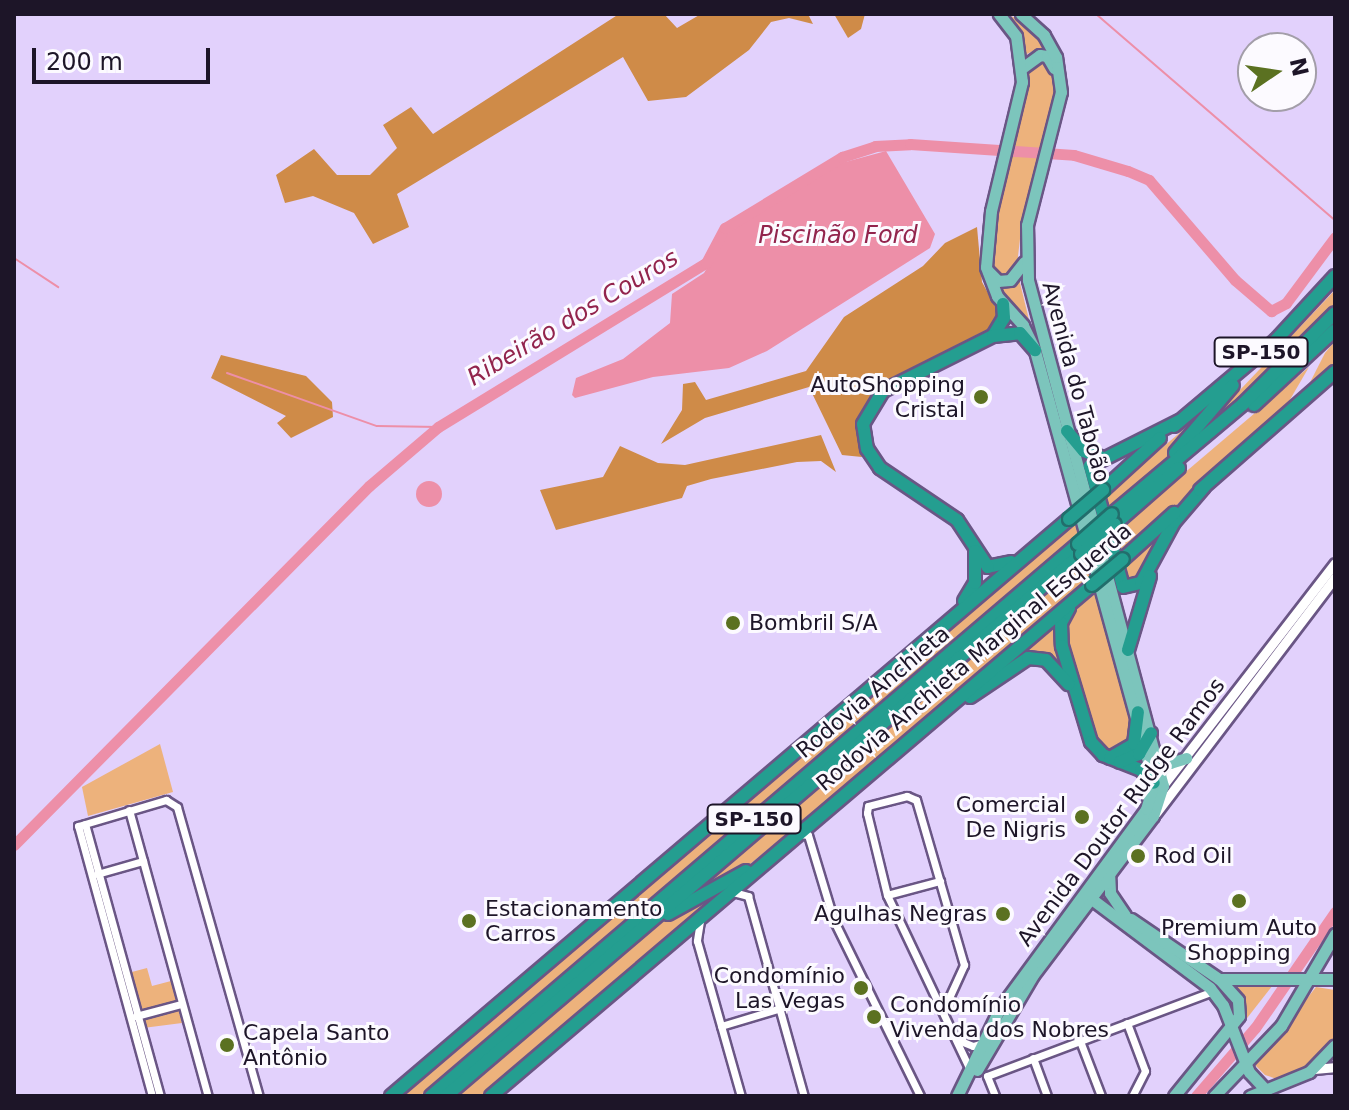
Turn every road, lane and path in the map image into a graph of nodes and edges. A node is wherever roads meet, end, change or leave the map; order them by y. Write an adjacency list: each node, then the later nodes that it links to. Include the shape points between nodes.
1 (999, 14): 4 (main road, via 1016,36)
2 (1021, 14): 3 (main road)
3 (1050, 54): 4 (main road, via 1031,58); 5 (main road, Avenida do Taboão, via 1061,83 1052,140 1027,225)
4 (1022, 68): 6 (main road)
5 (1025, 258): 6 (main road, via 1010,280 998,281); 16 (main road, Avenida do Taboão)
6 (986, 267): 8 (main road, Avenida do Taboão)
7 (1335, 276): 12 (highway, SP-150)
8 (1003, 304): 11 (highway, via 1004,318); 13 (main road, Avenida do Taboão)
9 (1335, 313): 18 (highway, Rodovia Anchieta / SP-150, via 1275,375)
10 (1335, 330): 20 (highway, Rodovia Anchieta / SP-150)
11 (993, 336): 13 (highway, via 1020,333); 22 (highway, via 883,391 863,424 867,449 880,468 953,516)
12 (1276, 340): 15 (highway, SP-150); 18 (highway)
13 (1035, 350): 31 (main road, Avenida do Taboão)
14 (1335, 372): 19 (highway, Rodovia Anchieta Marginal Esquerda / SP-150)
15 (1179, 421): 17 (highway, via 1125,452); 21 (highway, SP-150, bridge)
16 (1067, 431): 17 (highway, via 1084,451); 29 (main road, Avenida do Taboão)
17 (1103, 458): 25 (highway, via 1091,464 1089,474 1119,582 1126,589 1137,587)
18 (1145, 486): 20 (highway, Rodovia Anchieta / SP-150)
19 (1204, 487): 25 (highway, via 1174,522); 27 (highway, Rodovia Anchieta Marginal Esquerda / SP-150, bridge)
20 (1114, 519): 23 (highway, Rodovia Anchieta / SP-150, bridge)
21 (1047, 537): 22 (highway, via 996,569 984,563); 28 (highway, SP-150)
22 (974, 543): 28 (highway, via 975,583)
23 (1080, 549): 53 (highway, Rodovia Anchieta / SP-150); 83 (highway, Rodovia Anchieta / SP-150)
24 (1335, 563): 35 (street, Avenida Doutor Rudge Ramos)
25 (1153, 564): 29 (highway)
26 (1335, 577): 35 (street, Avenida Doutor Rudge Ramos)
27 (1079, 596): 30 (highway, via 1060,627); 32 (highway, Rodovia Anchieta Marginal Esquerda / SP-150)
28 (952, 618): 82 (highway, SP-150)
29 (1128, 650): 33 (main road, Avenida do Taboão)
30 (1072, 689): 32 (highway, via 1046,660 1025,659); 36 (highway, via 1091,742)
31 (1138, 712): 33 (main road, Avenida do Taboão); 36 (highway, via 1133,746)
32 (915, 736): 40 (highway, Rodovia Anchieta Marginal Esquerda / SP-150)
33 (1149, 739): 34 (main road, Avenida do Taboão); 36 (highway); 37 (main road, Avenida do Taboão)
34 (1158, 756): 35 (main road, via 1170,763); 37 (main road, Avenida do Taboão)
35 (1191, 757): 37 (street, Avenida Doutor Rudge Ramos); 39 (street, Avenida Doutor Rudge Ramos)
36 (1115, 760): 37 (highway)
37 (1158, 784): 39 (main road, Avenida do Taboão)
38 (129, 810): 42 (street); 44 (street, via 81,825); 81 (street, via 166,800 177,807)
39 (1150, 812): 43 (main road, Avenida Doutor Rudge Ramos); 46 (main road, Avenida Doutor Rudge Ramos)
40 (797, 833): 41 (highway, Rodovia Anchieta Marginal Esquerda / SP-150); 87 (street, via 808,835 834,921)
41 (783, 846): 47 (highway, Rodovia Anchieta Marginal Esquerda / SP-150); 53 (highway, via 721,887)
42 (143, 861): 44 (street); 60 (street)
43 (1109, 870): 46 (main road, Avenida Doutor Rudge Ramos); 51 (main road, via 1110,893)
44 (95, 874): 63 (street)
45 (940, 881): 48 (street); 48 (street, via 911,795 870,806 867,813); 62 (street, via 964,970)
46 (1088, 891): 49 (main road); 50 (main road, Avenida Doutor Rudge Ramos); 51 (main road); 69 (main road, Avenida Doutor Rudge Ramos)
47 (730, 892): 52 (highway, Rodovia Anchieta Marginal Esquerda / SP-150); 61 (street, via 748,896)
48 (887, 895): 62 (street)
49 (1112, 912): 50 (main road); 59 (main road)
50 (1077, 914): 75 (main road, Avenida Doutor Rudge Ramos, via 1007,1014)
51 (1125, 915): 57 (main road)
52 (701, 918): 65 (street, via 697,941); 77 (highway, Rodovia Anchieta Marginal Esquerda / SP-150)
53 (651, 923): 84 (highway, Rodovia Anchieta / SP-150)
54 (1335, 934): 55 (main road)
55 (1331, 952): 56 (main road)
56 (1305, 977): 57 (main road); 58 (main road); 72 (main road, via 1281,1026)
57 (1219, 979): 66 (main road, via 1239,1005)
58 (1335, 979)
59 (1213, 991): 64 (street); 66 (main road)
60 (181, 1004): 63 (street); 80 (street)
61 (781, 1008): 65 (street); 86 (street)
62 (943, 1011): 67 (street)
63 (134, 1017): 78 (street); 79 (street)
64 (1127, 1023): 68 (street); 93 (street, via 1145,1071)
65 (721, 1026): 85 (street)
66 (1232, 1031): 72 (main road); 94 (main road)
67 (956, 1039): 69 (street, via 967,1046); 75 (street)
68 (1080, 1041): 71 (street); 92 (street)
69 (982, 1043): 75 (main road, Avenida Doutor Rudge Ramos)
70 (1335, 1045): 74 (main road)
71 (1033, 1058): 75 (street); 91 (street)
72 (1244, 1062): 76 (main road); 95 (main road)
73 (1335, 1067): 74 (street)
74 (1313, 1069): 76 (main road)
75 (978, 1071): 88 (main road, Avenida Doutor Rudge Ramos); 89 (main road, Avenida Doutor Rudge Ramos); 90 (street)
76 (1266, 1090): 96 (main road)
77 (494, 1094)
78 (152, 1096)
79 (160, 1096)
80 (208, 1096)
81 (259, 1096)
82 (391, 1096)
83 (431, 1096)
84 (446, 1096)
85 (741, 1096)
86 (804, 1096)
87 (920, 1096)
88 (957, 1096)
89 (965, 1096)
90 (995, 1096)
91 (1047, 1096)
92 (1101, 1096)
93 (1132, 1096)
94 (1174, 1096)
95 (1214, 1096)
96 (1250, 1096)

